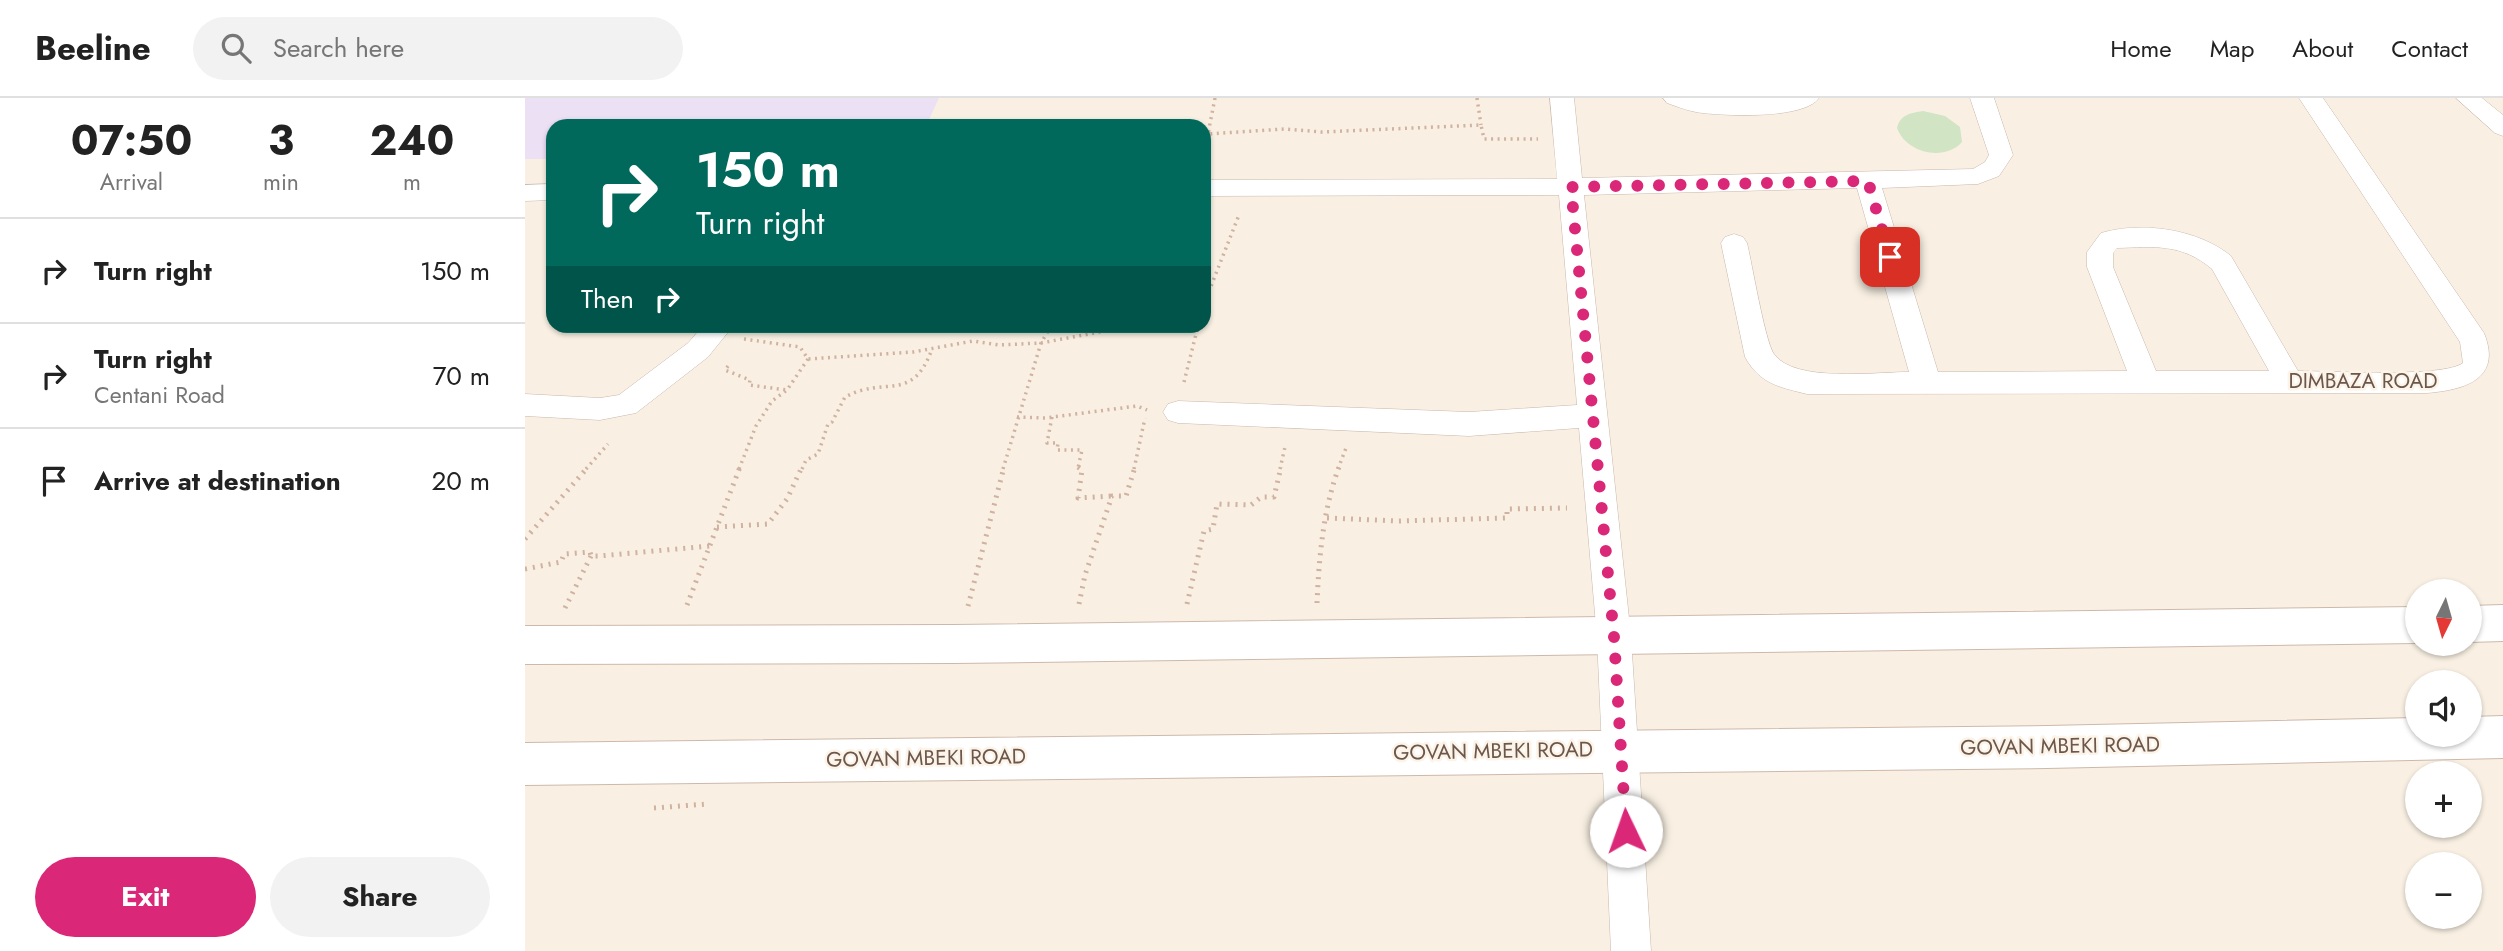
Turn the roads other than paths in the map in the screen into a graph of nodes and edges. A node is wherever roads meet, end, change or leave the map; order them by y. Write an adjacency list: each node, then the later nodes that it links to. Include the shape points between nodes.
1 (1562, 98): 9 (street)
2 (1675, 98): 3 (street, via 1702,106 1786,106)
3 (1807, 98)
4 (1982, 98): 8 (street, via 2001,155 1988,174 1953,180)
5 (2311, 98): 16 (street, DIMBAZA ROAD, via 2474,341 2479,356 2466,376 2448,381)
6 (2468, 98): 7 (street)
7 (2503, 128)
8 (1868, 181): 9 (street); 17 (street)
9 (1571, 187): 10 (street); 20 (street)
10 (1211, 188)
11 (546, 192): 12 (street)
12 (525, 193)
13 (1734, 243): 17 (street, DIMBAZA ROAD, via 1759,357 1777,374 1807,383)
14 (710, 337): 18 (street, via 626,405 600,409)
15 (2145, 381): 16 (street, DIMBAZA ROAD); 16 (street, via 2100,267 2100,252 2110,239 2186,239 2209,250 2222,263); 17 (street, DIMBAZA ROAD)
16 (2289, 381)
17 (1927, 383)
18 (525, 405)
19 (1178, 412): 20 (street, via 1469,424)
20 (1593, 415): 24 (street)
21 (2503, 623): 22 (main road)
22 (2482, 624)
23 (2405, 625): 24 (main road)
24 (1614, 637): 25 (main road); 27 (street)
25 (525, 645)
26 (2503, 737): 27 (main road, GOVAN MBEKI ROAD)
27 (1621, 750): 28 (main road, GOVAN MBEKI ROAD); 29 (street)
28 (525, 764)
29 (1631, 951)

